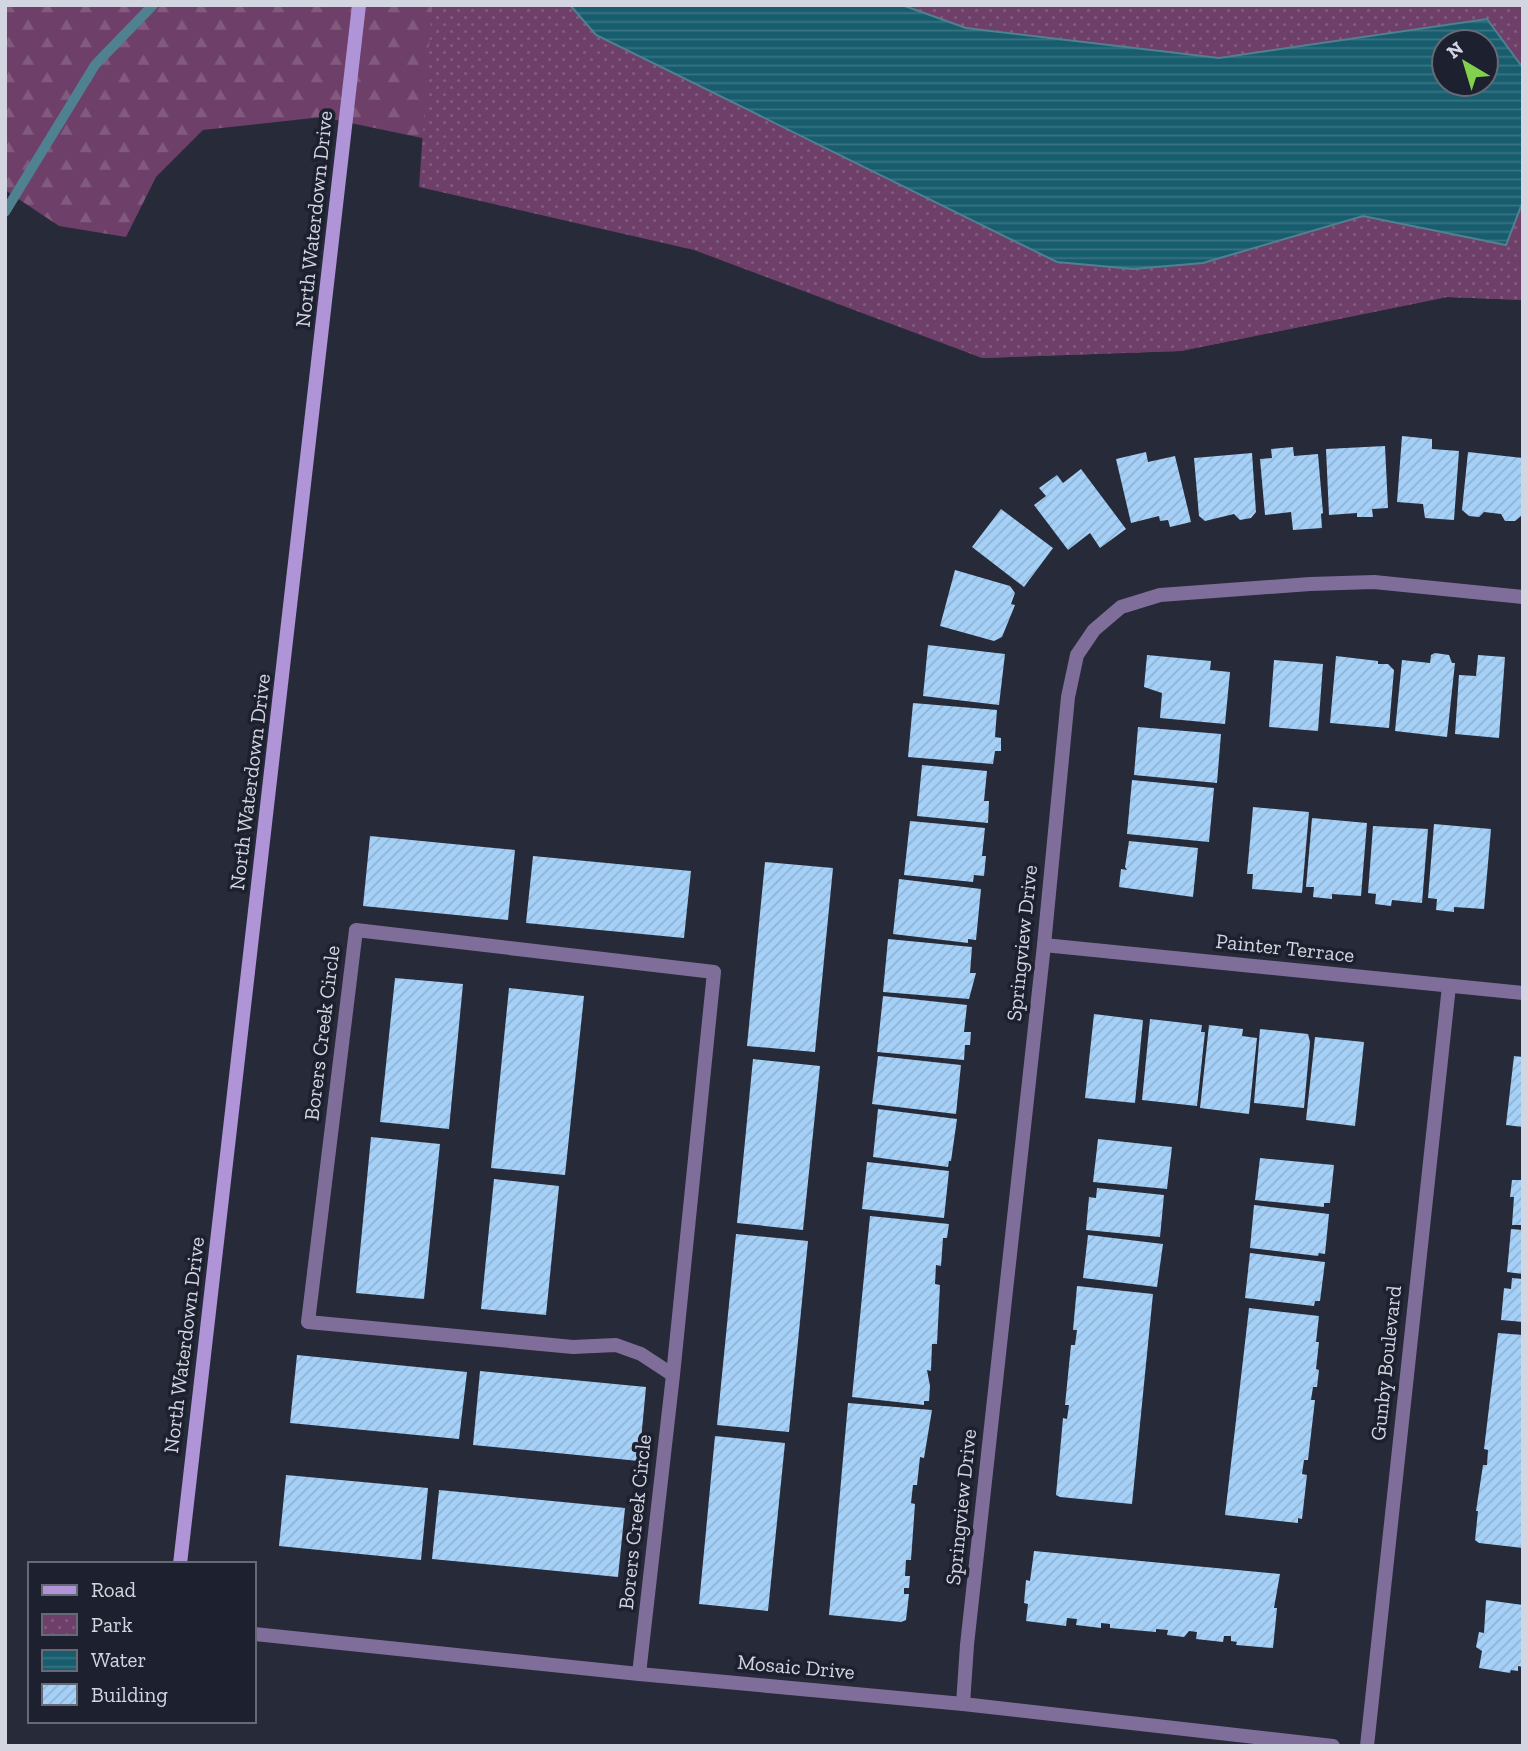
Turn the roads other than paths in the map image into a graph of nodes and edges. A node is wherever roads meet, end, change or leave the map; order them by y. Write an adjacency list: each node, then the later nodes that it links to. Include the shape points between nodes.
1 (359, 5): 7 (main road, North Waterdown Drive)
2 (1523, 597): 3 (street, Springview Drive, via 1374,582 1310,583 1160,595 1121,607 1094,630 1077,655 1068,697)
3 (1044, 945): 4 (street, Painter Terrace); 10 (street, Springview Drive)
4 (1449, 986): 5 (street, Painter Terrace); 12 (street, Gunby Boulevard)
5 (1523, 993)
6 (673, 1375): 6 (street, Borers Creek Circle, via 714,972 356,930 308,1322 573,1347 616,1345 641,1354); 9 (street, Borers Creek Circle)
7 (180, 1562)
8 (256, 1633): 9 (street, Mosaic Drive)
9 (639, 1674): 10 (street, Mosaic Drive)
10 (963, 1704): 11 (street, Mosaic Drive)
11 (1334, 1746)
12 (1367, 1746)

